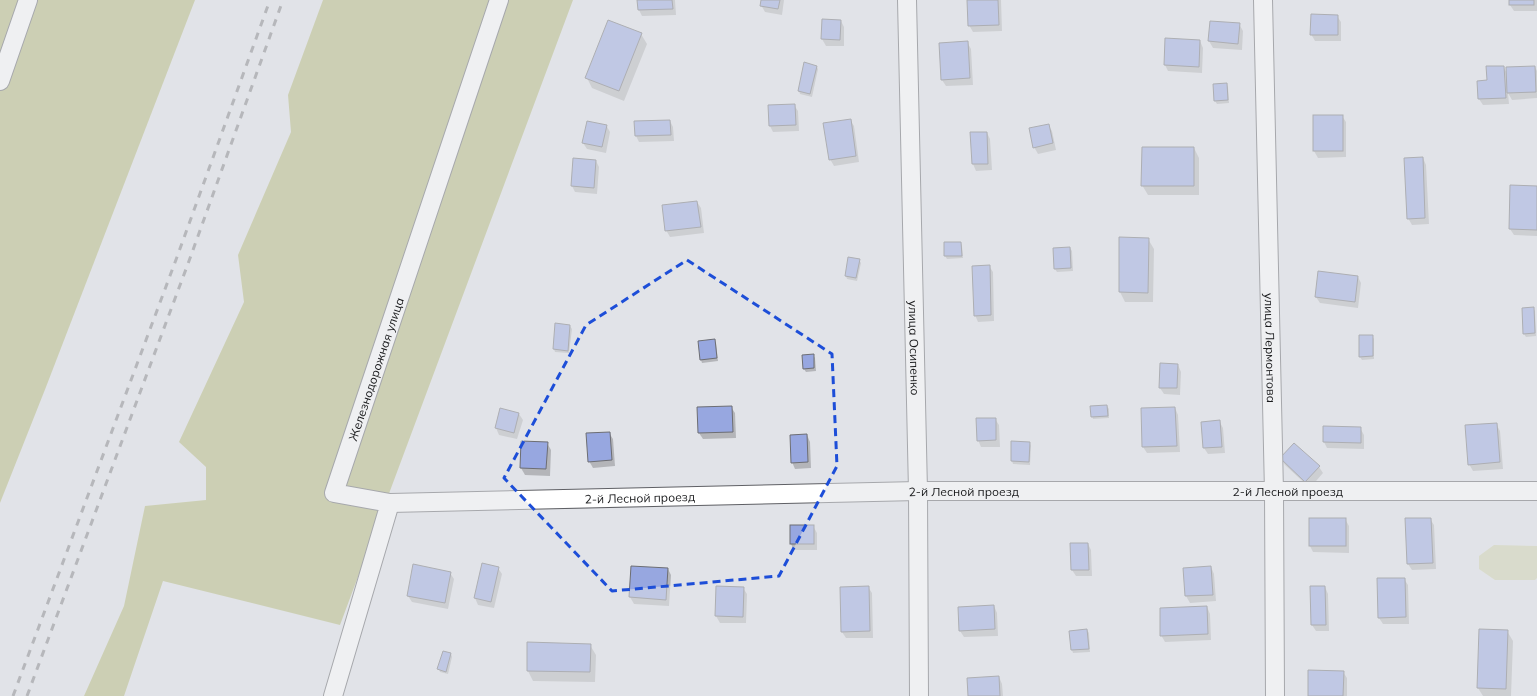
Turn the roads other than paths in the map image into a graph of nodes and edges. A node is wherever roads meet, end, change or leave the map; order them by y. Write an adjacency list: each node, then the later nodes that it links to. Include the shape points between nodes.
1 (28, 0): 5 (street)
2 (499, 0): 9 (street, Железнодорожная улица, via 334,494)
3 (907, 0): 6 (street, улица Осипенко)
4 (1263, 0): 8 (street, улица Лермонтова)
5 (0, 81)
6 (918, 491): 8 (street, 2-й Лесной проезд); 9 (street, 2-й Лесной проезд); 11 (street, улица Осипенко)
7 (1537, 491): 8 (street, 2-й Лесной проезд)
8 (1274, 492): 12 (street, улица Лермонтова)
9 (390, 503): 10 (street)
10 (333, 696)
11 (919, 696)
12 (1275, 696)

